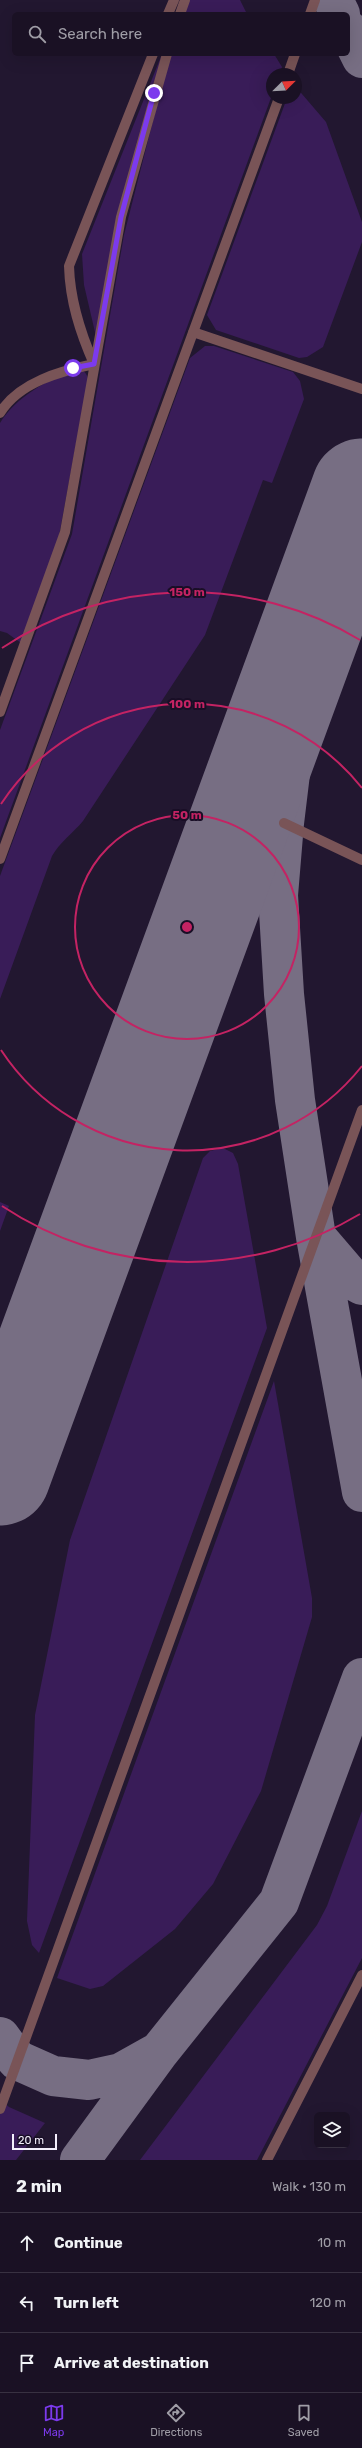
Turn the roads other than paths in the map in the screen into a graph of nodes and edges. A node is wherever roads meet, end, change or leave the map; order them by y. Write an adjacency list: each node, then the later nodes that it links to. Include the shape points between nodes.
1 (174, 0): 4 (lane)
2 (185, 0): 5 (lane)
3 (315, 0): 6 (lane)
4 (169, 12)
5 (181, 12)
6 (311, 12)
7 (151, 56): 13 (lane, via 69,266 76,316)
8 (166, 56): 13 (lane, via 121,217)
9 (294, 56): 10 (lane)
10 (290, 68)
11 (277, 104): 12 (lane)
12 (193, 332): 14 (lane); 18 (lane)
13 (94, 364): 15 (lane, via 64,370 38,382 19,392); 16 (lane, via 65,532)
14 (362, 389)
15 (0, 413)
16 (0, 712)
17 (284, 823): 19 (lane)
18 (0, 859)
19 (362, 860)
20 (362, 1110): 22 (lane)
21 (362, 1975): 23 (lane)
22 (0, 2109)
23 (268, 2160)

